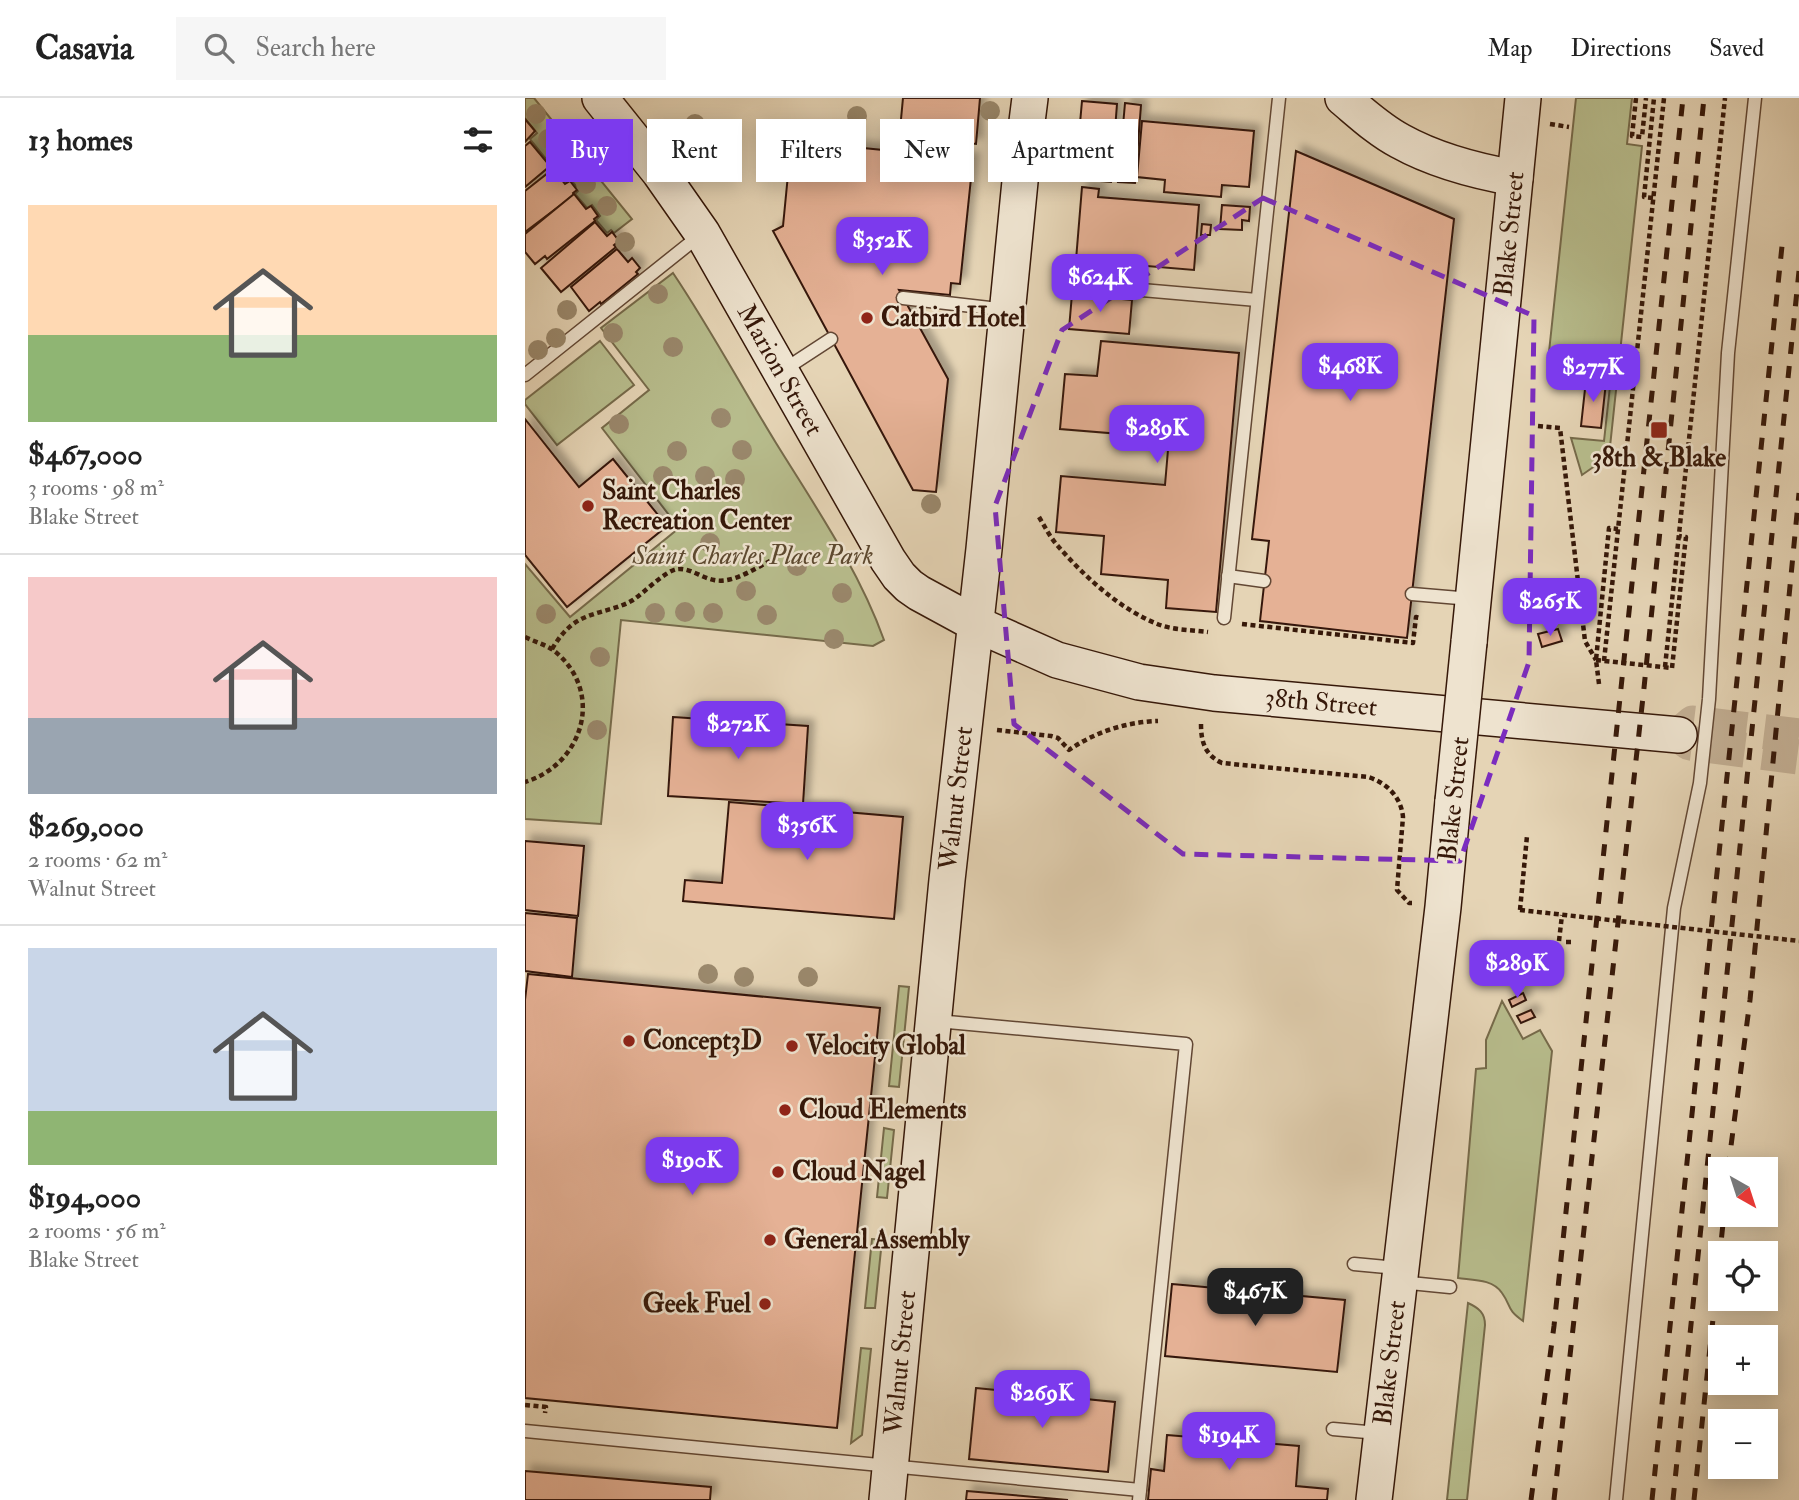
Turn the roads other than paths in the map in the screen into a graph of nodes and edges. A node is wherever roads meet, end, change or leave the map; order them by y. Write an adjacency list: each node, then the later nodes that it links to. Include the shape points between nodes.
1 (600, 98): 8 (street, Marion Street)
2 (1030, 98): 12 (street, Walnut Street)
3 (1279, 98): 11 (lane)
4 (1343, 98): 7 (street, via 1400,141 1430,156)
5 (1523, 98): 7 (street, Blake Street)
6 (1755, 98): 34 (lane, via 1728,353 1709,699 1700,783 1674,908)
7 (1515, 178): 19 (street, Blake Street)
8 (702, 233): 14 (street, Marion Street); 15 (lane)
9 (1084, 285): 11 (lane)
10 (903, 298): 12 (lane)
11 (1257, 300): 16 (lane)
12 (1007, 310): 21 (street, Walnut Street)
13 (831, 339): 14 (lane)
14 (782, 371): 21 (street, Marion Street, via 899,576 919,593)
15 (525, 375)
16 (1228, 576): 17 (lane); 20 (lane)
17 (1264, 582)
18 (1412, 594): 19 (lane)
19 (1474, 599): 25 (street, Blake Street, bridge)
20 (1224, 618)
21 (976, 624): 22 (street, 38th Street, via 1056,660 1152,684); 23 (street, Walnut Street)
22 (1679, 735)
23 (933, 1021): 30 (street, Walnut Street); 31 (lane, via 1186,1044)
24 (1354, 1264): 25 (lane)
25 (1400, 1275): 26 (lane); 29 (street, Blake Street)
26 (1450, 1287)
27 (1333, 1429): 29 (lane)
28 (525, 1431): 30 (lane)
29 (1382, 1434): 33 (street, Blake Street)
30 (890, 1465): 31 (lane); 32 (street, Walnut Street)
31 (1139, 1495)
32 (887, 1500)
33 (1374, 1500)
34 (1616, 1500)

